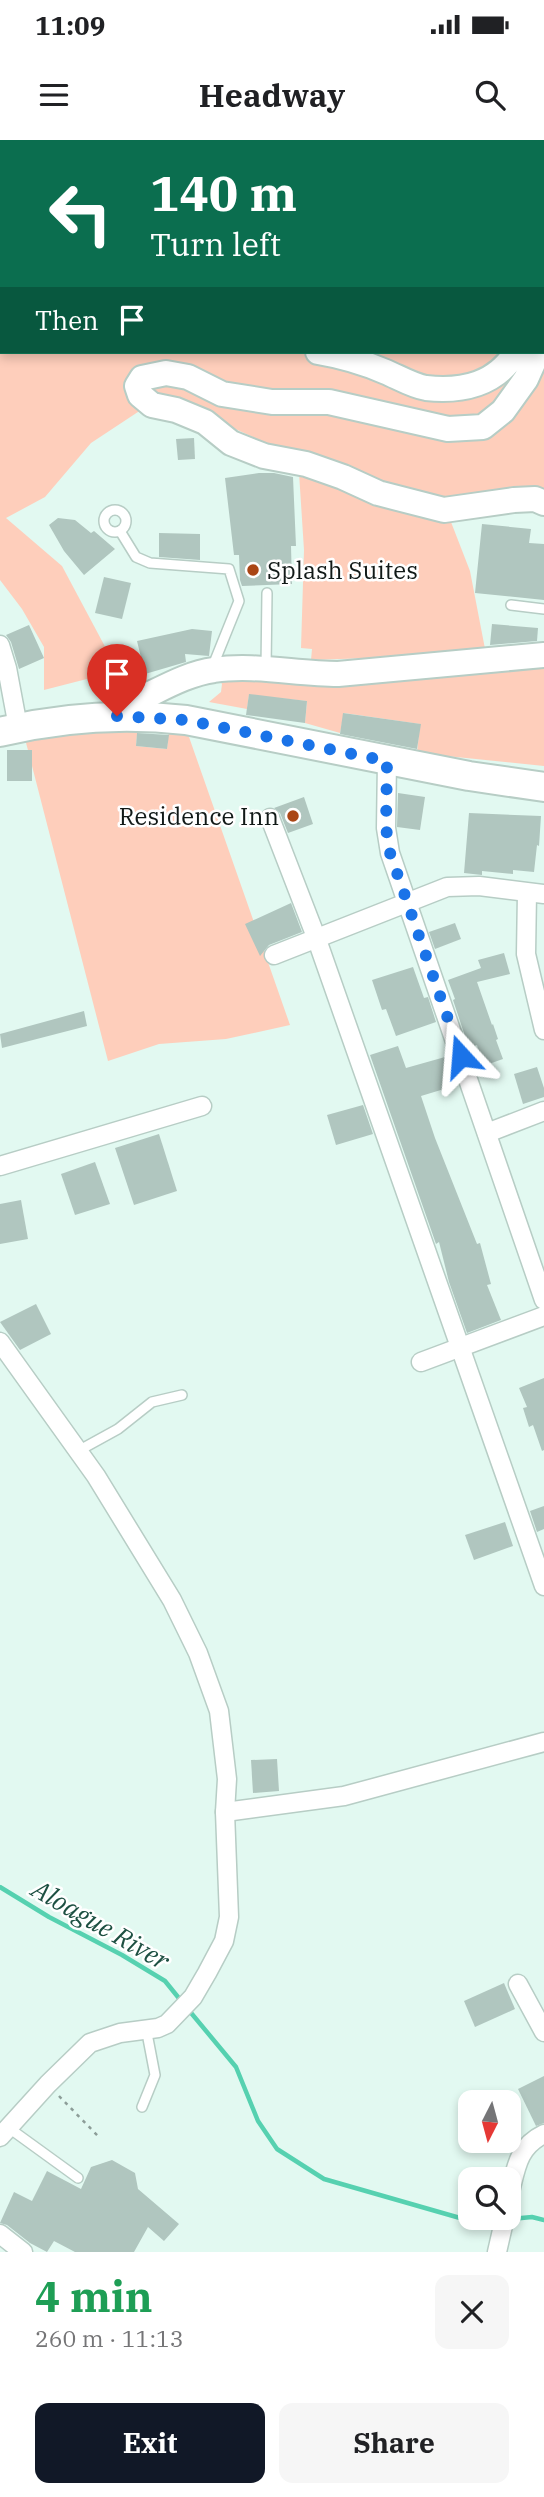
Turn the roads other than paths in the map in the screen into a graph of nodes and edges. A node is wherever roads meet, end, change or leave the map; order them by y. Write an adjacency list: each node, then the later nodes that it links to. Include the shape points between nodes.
1 (332, 354): 2 (street, via 424,388 456,388 481,384 508,366)
2 (515, 354)
3 (537, 354): 4 (street, via 503,411 483,427 448,429 329,402 272,402 222,394 188,377 166,373 142,378 137,386 152,405 205,422 231,443 264,456 306,464 378,493 444,510 513,500)
4 (544, 503)
5 (120, 531): 11 (lane, via 136,557 149,563 229,569 239,601)
6 (267, 593): 12 (lane)
7 (511, 605): 8 (lane)
8 (544, 609)
9 (0, 645): 14 (street, via 7,668)
10 (544, 654): 12 (street, via 338,674)
11 (212, 670): 12 (street); 13 (street, via 144,697)
12 (266, 671)
13 (141, 716): 14 (main road, via 70,719); 15 (main road, via 186,720)
14 (9, 729)
15 (387, 761): 16 (main road); 19 (street, via 386,828 390,853)
16 (544, 787)
17 (270, 818): 20 (street)
18 (536, 894): 19 (street, via 465,885); 22 (street, via 525,932 526,954)
19 (409, 902): 20 (street); 25 (street)
20 (316, 937): 21 (street); 30 (street)
21 (274, 955)
22 (544, 1030)
23 (202, 1105): 26 (street)
24 (544, 1111): 25 (street)
25 (487, 1133): 27 (street)
26 (0, 1166)
27 (544, 1300)
28 (544, 1316): 30 (street)
29 (0, 1342): 33 (street)
30 (460, 1348): 31 (street); 34 (street)
31 (421, 1362)
32 (182, 1395): 33 (lane, via 152,1402 118,1429)
33 (78, 1451): 36 (street, via 172,1600 198,1653 219,1711 227,1779)
34 (544, 1586)
35 (544, 1742): 36 (street, via 344,1796)
36 (225, 1812): 38 (street, via 229,1917 224,1941 193,1997 167,2024)
37 (518, 1984): 39 (street)
38 (146, 2028): 40 (lane, via 155,2075); 41 (street, via 90,2043)
39 (543, 2029)
40 (142, 2107)
41 (4, 2132): 44 (lane)
42 (544, 2134): 43 (street, via 530,2141)
43 (517, 2167)
44 (78, 2178)
45 (502, 2230): 48 (street)
46 (0, 2234): 47 (street)
47 (23, 2252)
48 (497, 2252)

